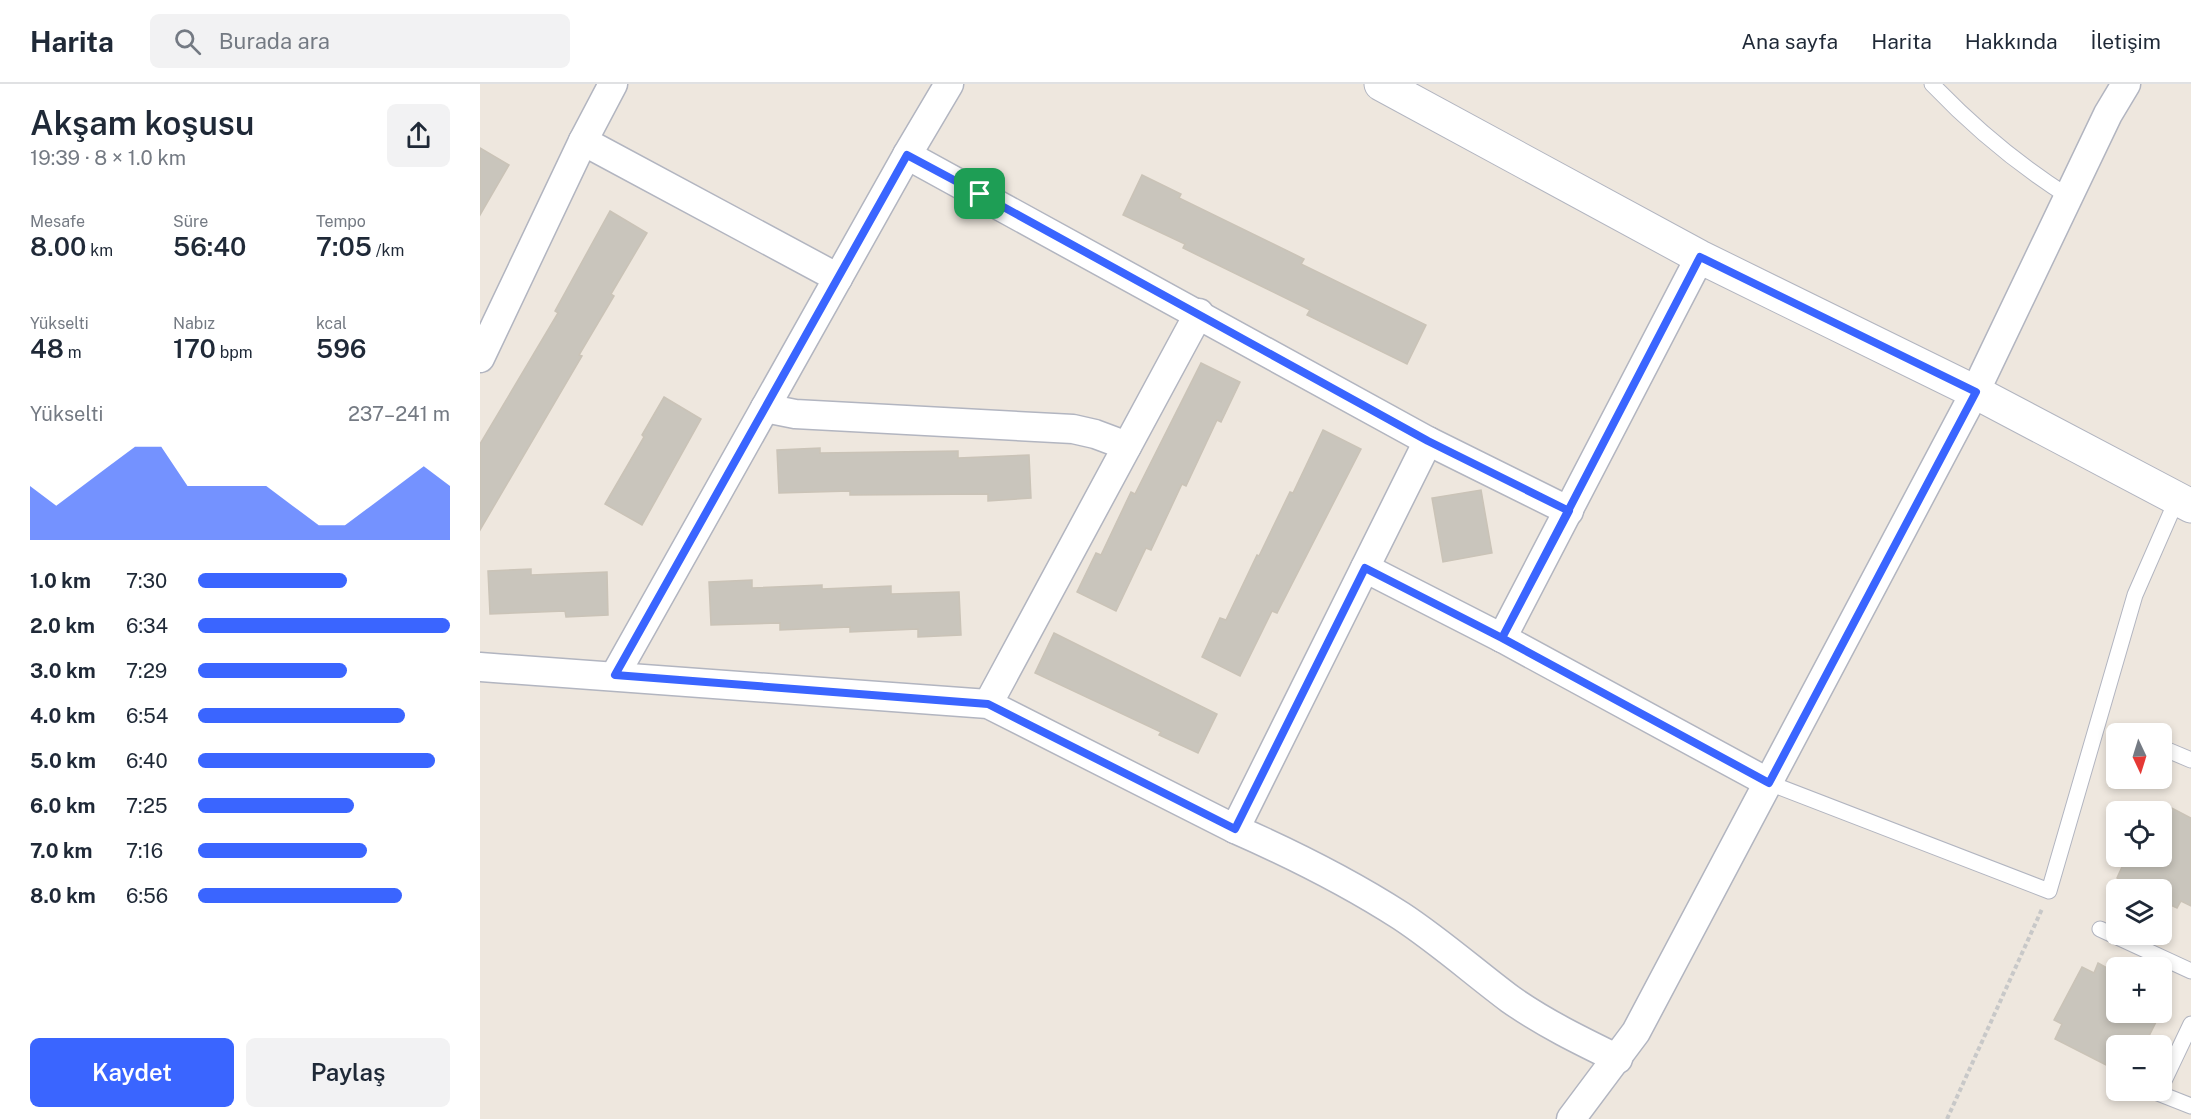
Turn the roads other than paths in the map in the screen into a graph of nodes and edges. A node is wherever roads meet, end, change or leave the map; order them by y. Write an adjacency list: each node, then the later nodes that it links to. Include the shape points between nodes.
1 (613, 84): 6 (street)
2 (949, 84): 7 (street)
3 (1381, 84): 9 (street)
4 (1932, 84): 8 (lane, via 2015,162)
5 (2126, 84): 8 (street)
6 (583, 141): 10 (street); 12 (street)
7 (907, 155): 10 (street); 11 (street)
8 (2069, 197): 13 (street)
9 (1700, 257): 13 (street); 18 (street)
10 (838, 278): 14 (street)
11 (1199, 313): 15 (street); 16 (street)
12 (480, 358)
13 (1976, 392): 17 (street); 26 (street)
14 (765, 408): 16 (street, via 795,414 1073,429); 22 (street)
15 (1428, 441): 18 (street); 19 (street)
16 (1127, 446): 23 (street)
17 (2184, 503): 26 (lane, via 2135,595 2049,891)
18 (1569, 511): 20 (street)
19 (1365, 568): 20 (street); 27 (street)
20 (1502, 638): 26 (street)
21 (480, 667): 22 (street)
22 (615, 675): 23 (street)
23 (988, 704): 27 (street)
24 (2172, 752): 25 (lane)
25 (2191, 760)
26 (1769, 783): 31 (street)
27 (1235, 829): 31 (street, via 1363,894 1439,943 1552,1025)
28 (2100, 929): 29 (lane)
29 (2191, 971)
30 (2191, 1024): 32 (lane)
31 (1618, 1059): 35 (street)
32 (2172, 1064)
33 (2172, 1099): 34 (lane)
34 (2191, 1106)
35 (1571, 1119)

